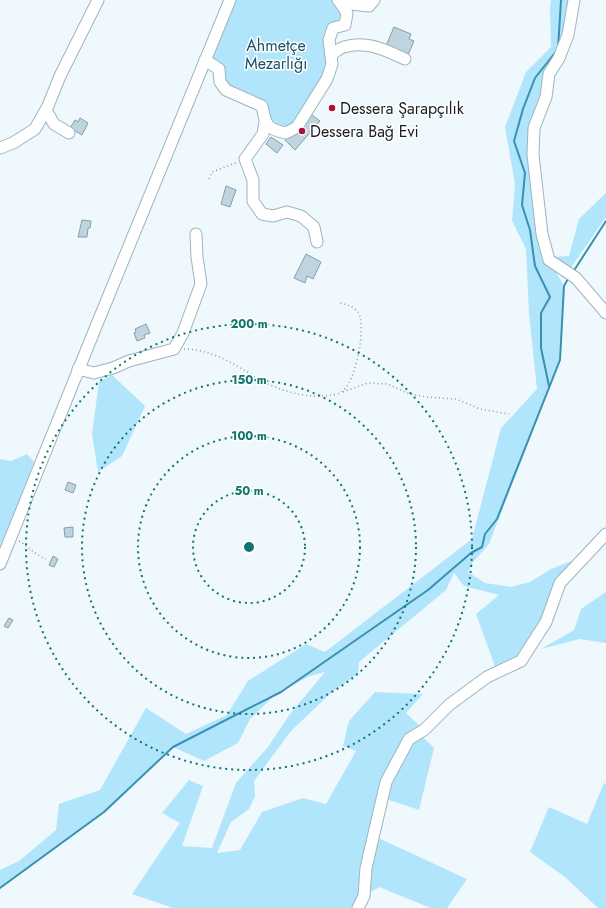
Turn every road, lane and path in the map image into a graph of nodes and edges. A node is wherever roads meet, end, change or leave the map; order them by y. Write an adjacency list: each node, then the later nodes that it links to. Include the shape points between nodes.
1 (98, 0): 9 (street)
2 (230, 0): 8 (street)
3 (374, 0): 5 (street, via 369,6)
4 (574, 0): 18 (street, via 568,35 549,74 546,97 534,128 533,155 542,234 549,260 576,278)
5 (338, 1): 6 (street, via 348,13 345,25 333,28 329,40)
6 (331, 55): 7 (street, via 343,47 361,44 380,48); 10 (street, via 332,64 328,79 297,127 286,133 274,131)
7 (405, 59)
8 (205, 60): 10 (street, via 219,69 220,82 226,90 262,106); 20 (street)
9 (46, 110): 11 (street, via 54,124); 12 (street, via 35,129)
10 (265, 122): 13 (street, via 263,134)
11 (69, 133)
12 (0, 148)
13 (245, 159): 14 (path, via 212,172); 16 (street, via 253,180 253,201 262,214 273,216 287,212 301,216 314,227)
14 (209, 178)
15 (196, 234): 19 (street, via 200,284 183,333)
16 (318, 242)
17 (339, 303): 21 (path, via 349,304 359,313 361,329 357,363 351,381)
18 (606, 313)
19 (174, 349): 20 (street, via 94,373); 21 (path, via 195,349 220,357 284,391 314,395)
20 (78, 369): 24 (street)
21 (342, 392): 22 (path, via 368,382 388,384 407,393 456,399 480,409)
22 (509, 414)
23 (606, 534): 27 (street, via 560,583 546,622 521,661 487,677 449,705 424,730 409,739 386,782 366,868 364,896)
24 (11, 536): 25 (path, via 37,556); 26 (street)
25 (46, 559)
26 (0, 564)
27 (358, 908)

